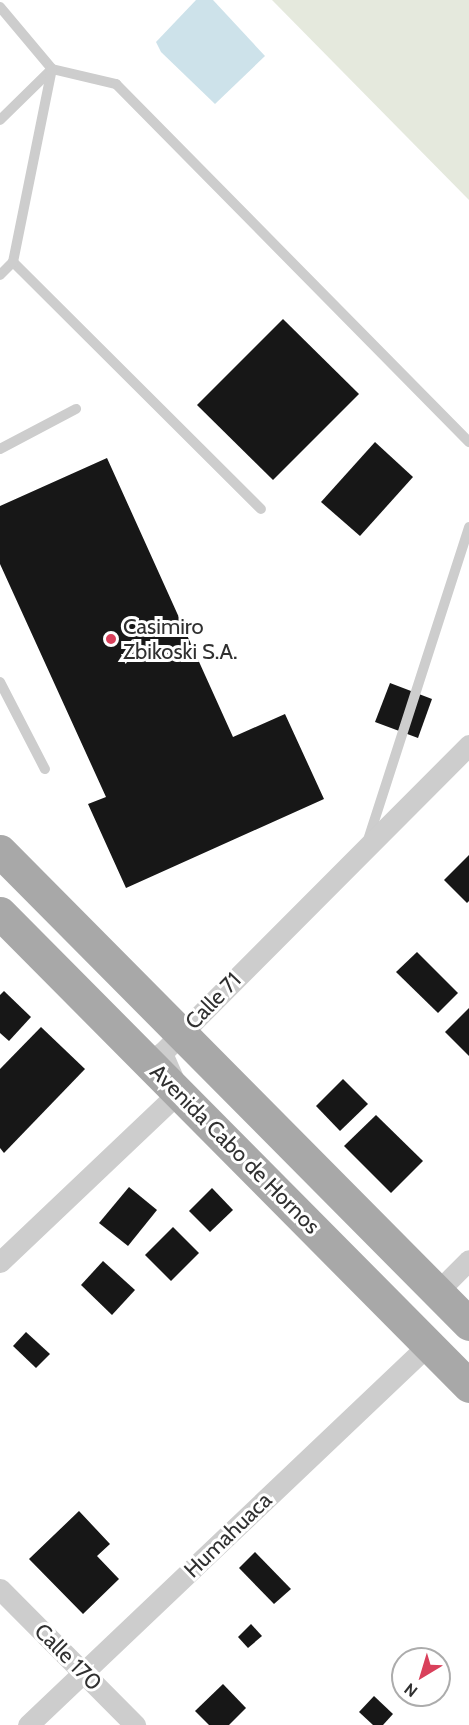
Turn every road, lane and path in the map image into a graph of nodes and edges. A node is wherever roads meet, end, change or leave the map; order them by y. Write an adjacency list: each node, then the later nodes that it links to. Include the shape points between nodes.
1 (0, 7): 2 (lane)
2 (52, 69): 3 (lane); 4 (lane); 7 (lane, via 116,84)
3 (0, 120)
4 (13, 262): 5 (lane); 9 (lane)
5 (0, 275)
6 (76, 409): 8 (lane)
7 (469, 442)
8 (0, 449)
9 (261, 509)
10 (469, 526): 14 (lane)
11 (0, 682): 13 (lane)
12 (466, 754): 14 (street, Calle 71)
13 (45, 769)
14 (368, 843): 17 (street, Calle 71)
15 (0, 851): 17 (main road, Avenida Cabo de Hornos)
16 (0, 913): 18 (main road, Avenida Cabo de Hornos)
17 (181, 1034): 18 (street, Calle 71, via 162,1053); 21 (main road, Avenida Cabo de Hornos)
18 (179, 1092): 20 (street); 23 (main road, Avenida Cabo de Hornos)
19 (469, 1260): 21 (street)
20 (0, 1262)
21 (437, 1292): 22 (main road, Avenida Cabo de Hornos)
22 (469, 1324)
23 (428, 1346): 24 (main road, Avenida Cabo de Hornos); 26 (street, Humahuaca)
24 (469, 1386)
25 (0, 1589): 26 (street, Calle 170)
26 (84, 1673): 27 (street, Humahuaca); 28 (street, Calle 170)
27 (28, 1725)
28 (135, 1725)

